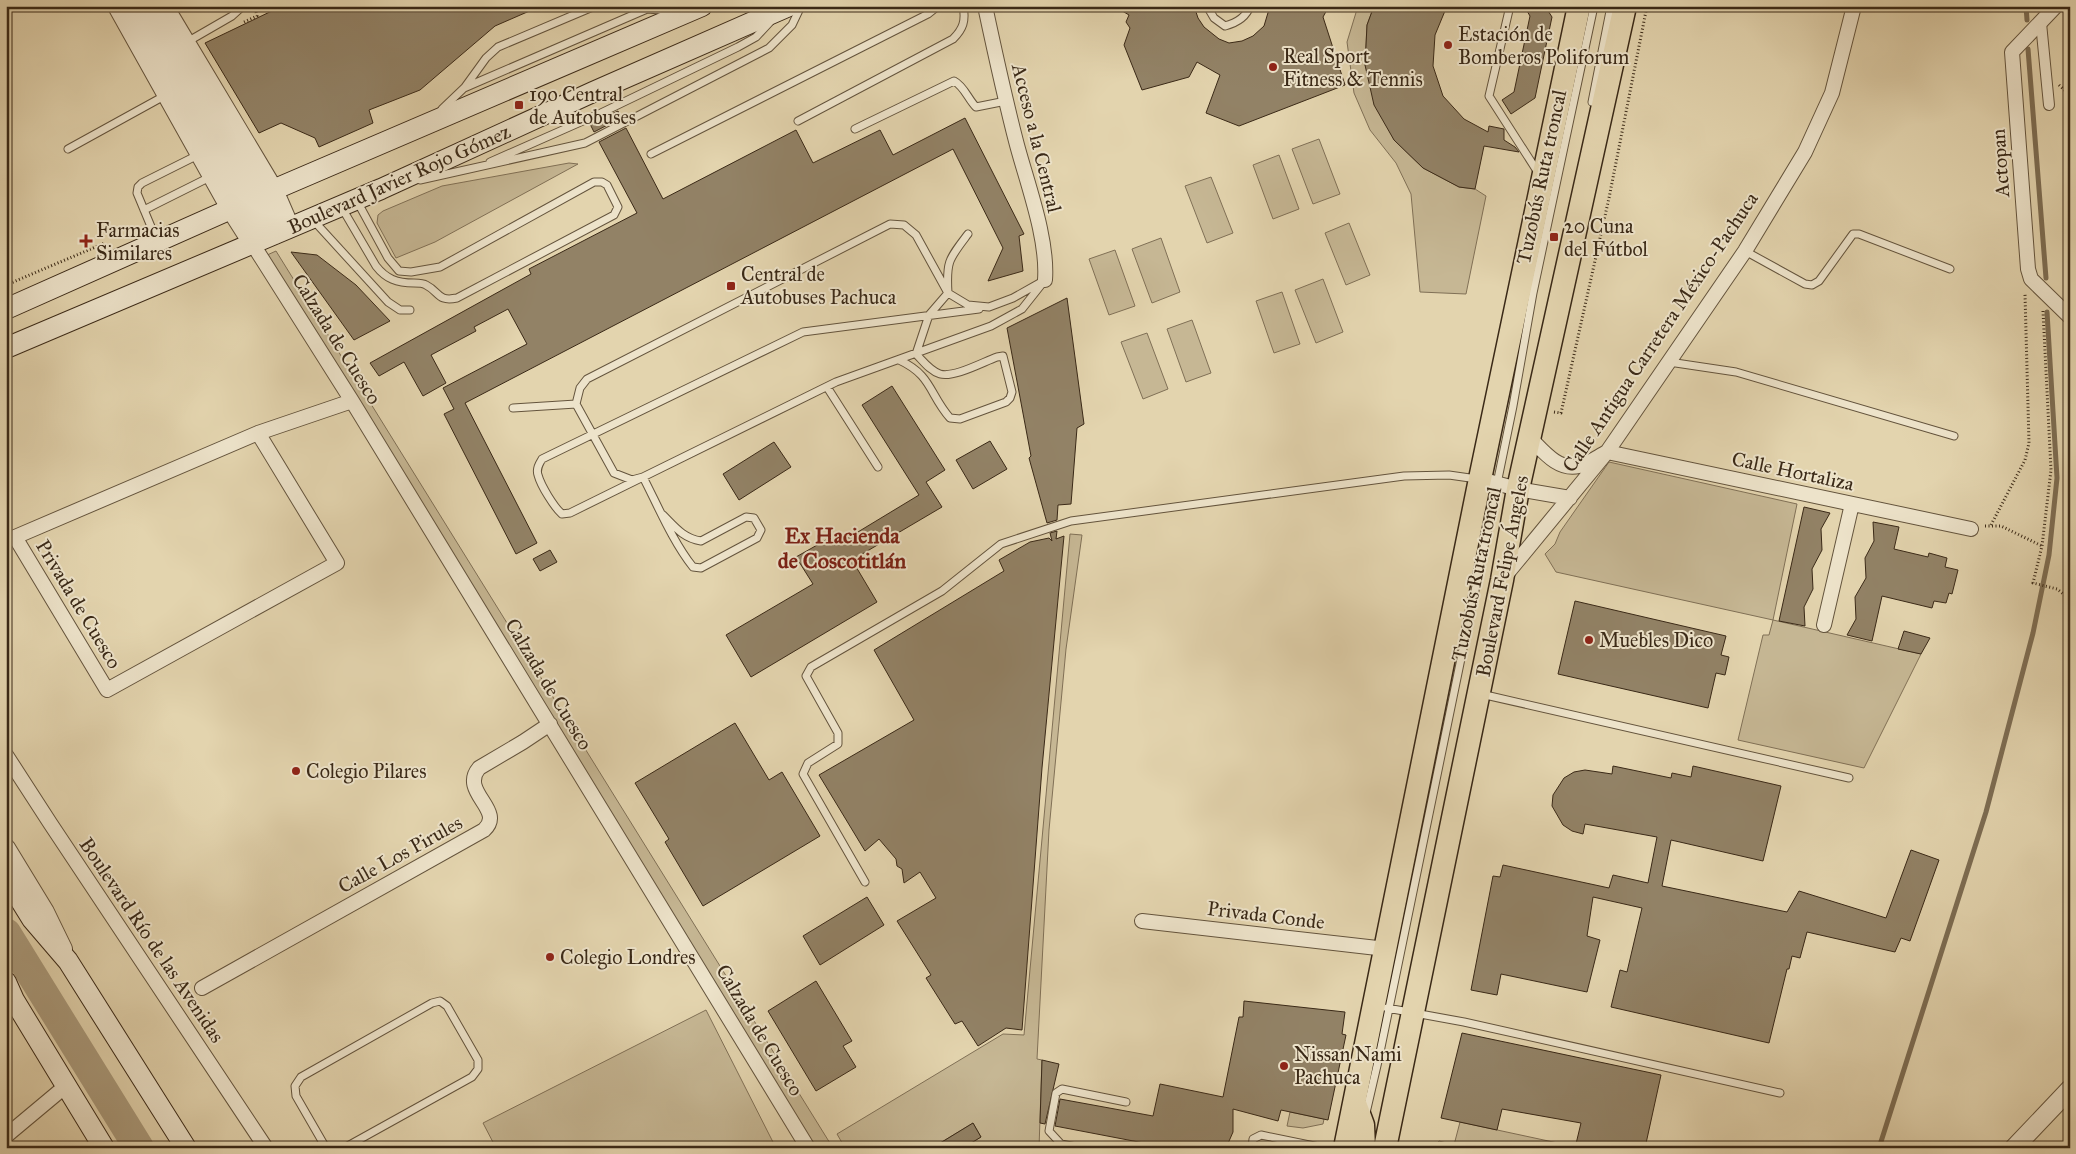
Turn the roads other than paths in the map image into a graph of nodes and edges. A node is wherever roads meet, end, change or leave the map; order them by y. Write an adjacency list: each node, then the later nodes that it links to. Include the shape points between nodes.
1 (117, 6): 27 (street)
2 (136, 6): 41 (main road, via 147,33)
3 (149, 6): 41 (main road)
4 (164, 6): 25 (street)
5 (243, 6): 25 (lane, via 232,16)
6 (595, 6): 26 (lane, via 498,47)
7 (625, 6): 23 (lane)
8 (801, 6): 37 (lane, via 792,25 769,48 585,144)
9 (938, 6): 36 (lane, via 928,14)
10 (963, 6): 31 (lane, via 962,31 953,39)
11 (985, 6): 28 (street, Acceso a la Central)
12 (1207, 6): 13 (lane, via 1214,18 1225,26 1242,18)
13 (1250, 6)
14 (1510, 6): 39 (lane, via 1489,96)
15 (1579, 6): 39 (main road, Boulevard Felipe Ángeles)
16 (1594, 6): 72 (lane, Tuzobús Ruta troncal, via 1532,293)
17 (1611, 6): 30 (lane, Tuzobús Ruta troncal)
18 (1625, 6): 68 (main road, Boulevard Felipe Ángeles)
19 (1854, 6): 48 (street, Calle Antigua Carretera México-Pachuca, via 1832,93 1804,152)
20 (2056, 6): 24 (street, Actopan)
21 (694, 8): 23 (lane); 32 (main road, Boulevard Javier Rojo Gómez)
22 (784, 8): 37 (lane, via 756,37 601,113); 40 (main road, Boulevard Javier Rojo Gómez)
23 (647, 9): 26 (lane)
24 (2041, 23): 29 (street); 56 (street, Actopan, via 2012,52 2028,269 2030,279)
25 (186, 42): 41 (street)
26 (464, 88): 32 (lane)
27 (167, 94): 34 (lane); 35 (street)
28 (1006, 101): 33 (lane, via 976,107 954,80); 50 (street, Acceso a la Central, via 1043,243)
29 (2050, 105)
30 (1590, 112)
31 (798, 121)
32 (428, 124): 41 (main road, Boulevard Javier Rojo Gómez)
33 (855, 129)
34 (68, 149)
35 (200, 154): 38 (street); 43 (lane, via 142,183 136,193)
36 (652, 154)
37 (474, 169): 40 (lane)
38 (212, 176): 41 (street); 43 (lane)
39 (1543, 180): 72 (main road, Boulevard Felipe Ángeles)
40 (381, 189): 42 (main road, Boulevard Javier Rojo Gómez)
41 (252, 200): 46 (main road); 46 (street); 47 (main road, Boulevard Javier Rojo Gómez)
42 (348, 203): 42 (lane, via 382,274 393,281 426,284 448,300 614,215 618,208 607,185 594,182 440,267 411,272 400,271 388,258); 44 (main road, Boulevard Javier Rojo Gómez)
43 (144, 210): 47 (lane)
44 (312, 218): 46 (main road, Boulevard Javier Rojo Gómez); 54 (lane, via 388,302 400,310)
45 (968, 234): 51 (lane, via 953,254 947,269)
46 (270, 236): 57 (main road, Boulevard Javier Rojo Gómez); 62 (street, Calzada de Cuesco)
47 (158, 242): 53 (main road, Boulevard Javier Rojo Gómez)
48 (1745, 251): 49 (lane, via 1812,286 1853,234); 60 (street, Calle Antigua Carretera México-Pachuca)
49 (1950, 269)
50 (1045, 280): 52 (lane); 58 (lane, via 1022,309 991,326)
51 (948, 293): 52 (lane, via 968,305); 55 (lane); 63 (lane, via 916,235 904,225 890,224 587,379 580,388)
52 (989, 307): 55 (lane)
53 (6, 309)
54 (410, 310)
55 (929, 315): 58 (lane); 66 (lane, via 803,332)
56 (2070, 317)
57 (6, 348)
58 (916, 354): 59 (lane); 59 (lane, via 941,374 956,373 1004,356 1012,392 1010,398 960,419 950,418 923,375)
59 (899, 360): 61 (lane)
60 (1669, 362): 67 (lane, via 1736,372); 69 (street, Calle Antigua Carretera México-Pachuca)
61 (827, 387): 70 (lane); 71 (lane)
62 (352, 401): 65 (street, Privada de Cuesco); 80 (street, Calzada de Cuesco)
63 (576, 404): 64 (lane); 66 (lane)
64 (513, 408)
65 (258, 433): 65 (street, Privada de Cuesco, via 15,537 107,690 337,563)
66 (593, 434): 71 (lane, via 614,473 632,480); 71 (lane, via 542,459 538,466 538,474 556,509 562,514 570,513)
67 (1954, 436)
68 (1530, 438): 69 (street, via 1561,465 1578,466); 72 (main road, Boulevard Felipe Ángeles)
69 (1607, 452): 73 (street, Calle Antigua Carretera México-Pachuca); 74 (street, Calle Hortaliza)
70 (878, 466)
71 (643, 477): 75 (lane)
72 (1504, 486): 73 (street); 77 (main road, Boulevard Felipe Ángeles); 85 (lane, via 1449,475 1404,476 1071,521 1001,544 942,591 811,667 806,676 838,734 838,744 808,763 803,774); 87 (main road, Boulevard Felipe Ángeles); 91 (lane, Tuzobús Ruta troncal)
73 (1570, 498): 77 (street, Calle Antigua Carretera México-Pachuca)
74 (1852, 504): 76 (street, Calle Hortaliza); 78 (street)
75 (663, 514): 75 (lane, via 693,567 701,568 757,538 761,530 754,518 746,517 701,541 693,540 678,531)
76 (1971, 529)
77 (1502, 580): 79 (main road, Boulevard Felipe Ángeles)
78 (1824, 625)
79 (1478, 694): 82 (lane); 92 (main road, Boulevard Felipe Ángeles)
80 (550, 724): 89 (street, Calle Los Pirules, via 474,774 473,784 490,813 489,826 484,830); 106 (street, Calzada de Cuesco)
81 (6, 754): 103 (street, Boulevard Río de las Avenidas)
82 (1849, 778)
83 (6, 848): 88 (street, via 45,912)
84 (6, 877): 88 (main road, via 32,919)
85 (865, 882)
86 (1142, 921): 87 (street, Privada Conde)
87 (1386, 950): 91 (main road, Boulevard Felipe Ángeles)
88 (68, 961): 102 (main road)
89 (202, 988)
90 (9, 992): 93 (main road)
91 (1381, 1008): 92 (lane); 96 (main road, Boulevard Felipe Ángeles); 98 (lane, Tuzobús Ruta troncal)
92 (1406, 1012): 95 (lane, via 1464,1022); 112 (main road, Boulevard Felipe Ángeles)
93 (67, 1085): 99 (street); 101 (main road)
94 (2070, 1089): 113 (street)
95 (1780, 1093)
96 (1354, 1101): 98 (main road); 109 (main road, Boulevard Felipe Ángeles)
97 (1126, 1102): 100 (lane, via 1062,1089 1056,1094 1049,1131 1061,1144)
98 (1363, 1125): 110 (lane, Tuzobús Ruta troncal); 111 (main road)
99 (6, 1136)
100 (1075, 1147)
101 (104, 1148)
102 (186, 1148)
103 (266, 1148)
104 (326, 1148): 105 (lane, via 296,1096 296,1086 302,1077 440,1001 447,1006 478,1060 478,1069 472,1077)
105 (344, 1148)
106 (808, 1148)
107 (1252, 1148): 108 (lane, via 1254,1139 1261,1135)
108 (1324, 1148)
109 (1345, 1148)
110 (1358, 1148)
111 (1364, 1148)
112 (1385, 1148)
113 (2014, 1148)

